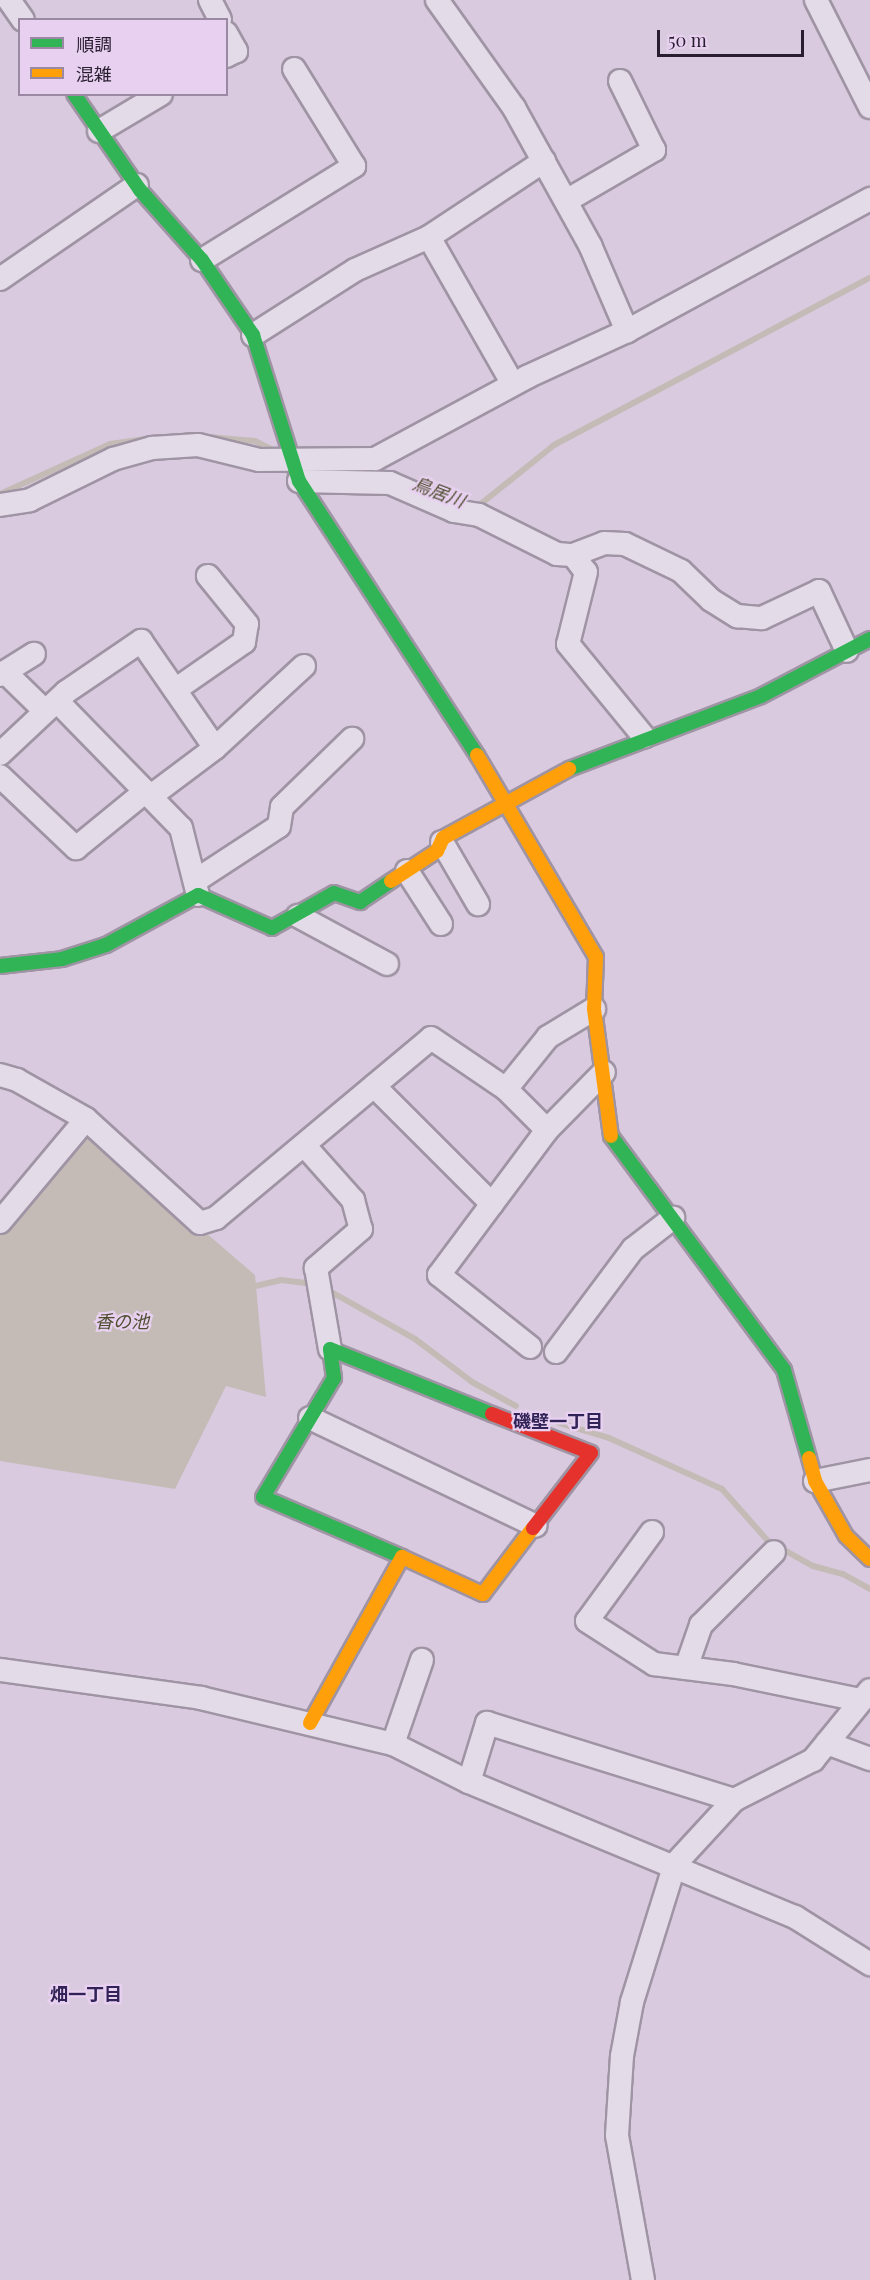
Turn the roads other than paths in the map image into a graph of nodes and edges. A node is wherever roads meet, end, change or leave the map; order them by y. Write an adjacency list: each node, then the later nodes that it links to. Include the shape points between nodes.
1 (9, 0): 5 (street)
2 (210, 0): 6 (street)
3 (437, 0): 15 (street, via 514,108)
4 (816, 0): 13 (street)
5 (22, 18)
6 (219, 18)
7 (228, 37): 8 (street, via 236,51)
8 (228, 55)
9 (294, 69): 20 (street, via 354,166)
10 (620, 81): 18 (street, via 654,150)
11 (75, 96): 14 (street)
12 (158, 96): 14 (street)
13 (870, 106)
14 (99, 131): 16 (street)
15 (544, 161): 18 (street); 19 (street)
16 (137, 185): 20 (street); 21 (street)
17 (870, 200): 22 (street)
18 (566, 201): 22 (street)
19 (429, 237): 23 (street, via 355,270); 24 (street)
20 (202, 260): 23 (street)
21 (0, 279)
22 (627, 331): 24 (street)
23 (253, 335): 25 (street)
24 (513, 384): 25 (street, via 375,459)
25 (291, 459): 26 (street); 27 (street, via 259,460 198,445 152,448 113,459 30,500)
26 (299, 481): 28 (street, via 390,483 454,511 479,514 556,554); 43 (street, via 454,716)
27 (0, 505)
28 (573, 555): 31 (street, via 604,543 646,551 681,571 711,600 737,616 762,618 819,591); 37 (street, via 586,572 568,644)
29 (208, 576): 35 (street, via 247,624 244,642)
30 (870, 639): 31 (street)
31 (847, 651): 37 (street, via 761,696)
32 (34, 654): 34 (street)
33 (304, 666): 39 (street)
34 (3, 673): 36 (street)
35 (175, 690): 36 (street, via 141,641); 39 (street)
36 (51, 706): 40 (street); 42 (street)
37 (644, 736): 43 (street, via 577,764)
38 (352, 739): 46 (street, via 282,807 279,826)
39 (216, 748): 42 (street)
40 (0, 754)
41 (0, 776): 42 (street, via 76,848)
42 (148, 794): 46 (street, via 182,828)
43 (504, 802): 44 (street); 52 (street, via 596,957)
44 (442, 842): 45 (street); 47 (street)
45 (407, 871): 48 (street, via 360,902 334,893); 49 (street)
46 (197, 888): 48 (street, via 272,928); 51 (street, via 106,945 62,959)
47 (478, 904)
48 (298, 916): 50 (street)
49 (441, 924)
50 (387, 963)
51 (0, 966)
52 (594, 1008): 53 (street); 56 (street, via 548,1037)
53 (604, 1072): 58 (street); 61 (street, via 611,1137)
54 (0, 1075): 57 (street, via 17,1080)
55 (374, 1086): 56 (street, via 432,1038); 59 (street); 60 (street)
56 (506, 1089): 58 (street)
57 (86, 1119): 59 (street, via 200,1223 216,1218); 62 (street)
58 (547, 1130): 60 (street)
59 (304, 1145): 64 (street, via 353,1200 361,1229 316,1268)
60 (492, 1204): 63 (street, via 439,1275)
61 (673, 1218): 65 (street, via 633,1249); 68 (street, via 784,1370)
62 (0, 1221)
63 (530, 1347)
64 (330, 1349): 66 (street, via 334,1378); 69 (street, via 591,1453)
65 (556, 1352)
66 (310, 1418): 69 (street); 72 (street, via 263,1497)
67 (870, 1470): 68 (street)
68 (815, 1481): 73 (street, via 846,1536)
69 (536, 1526): 72 (street, via 483,1594)
70 (652, 1532): 75 (street, via 587,1621 654,1664)
71 (774, 1552): 75 (street, via 701,1625)
72 (402, 1557): 78 (street)
73 (870, 1559)
74 (422, 1660): 80 (street)
75 (686, 1668): 77 (street)
76 (0, 1670): 78 (street, via 201,1698)
77 (865, 1695): 79 (street)
78 (310, 1723): 80 (street)
79 (827, 1743): 81 (street); 83 (street, via 813,1760)
80 (393, 1744): 82 (street)
81 (870, 1759)
82 (469, 1782): 83 (street, via 487,1723); 84 (street)
83 (734, 1800): 84 (street)
84 (675, 1864): 85 (street, via 795,1917); 86 (street, via 632,2002 622,2056 617,2135)
85 (870, 1964)
86 (643, 2280)

